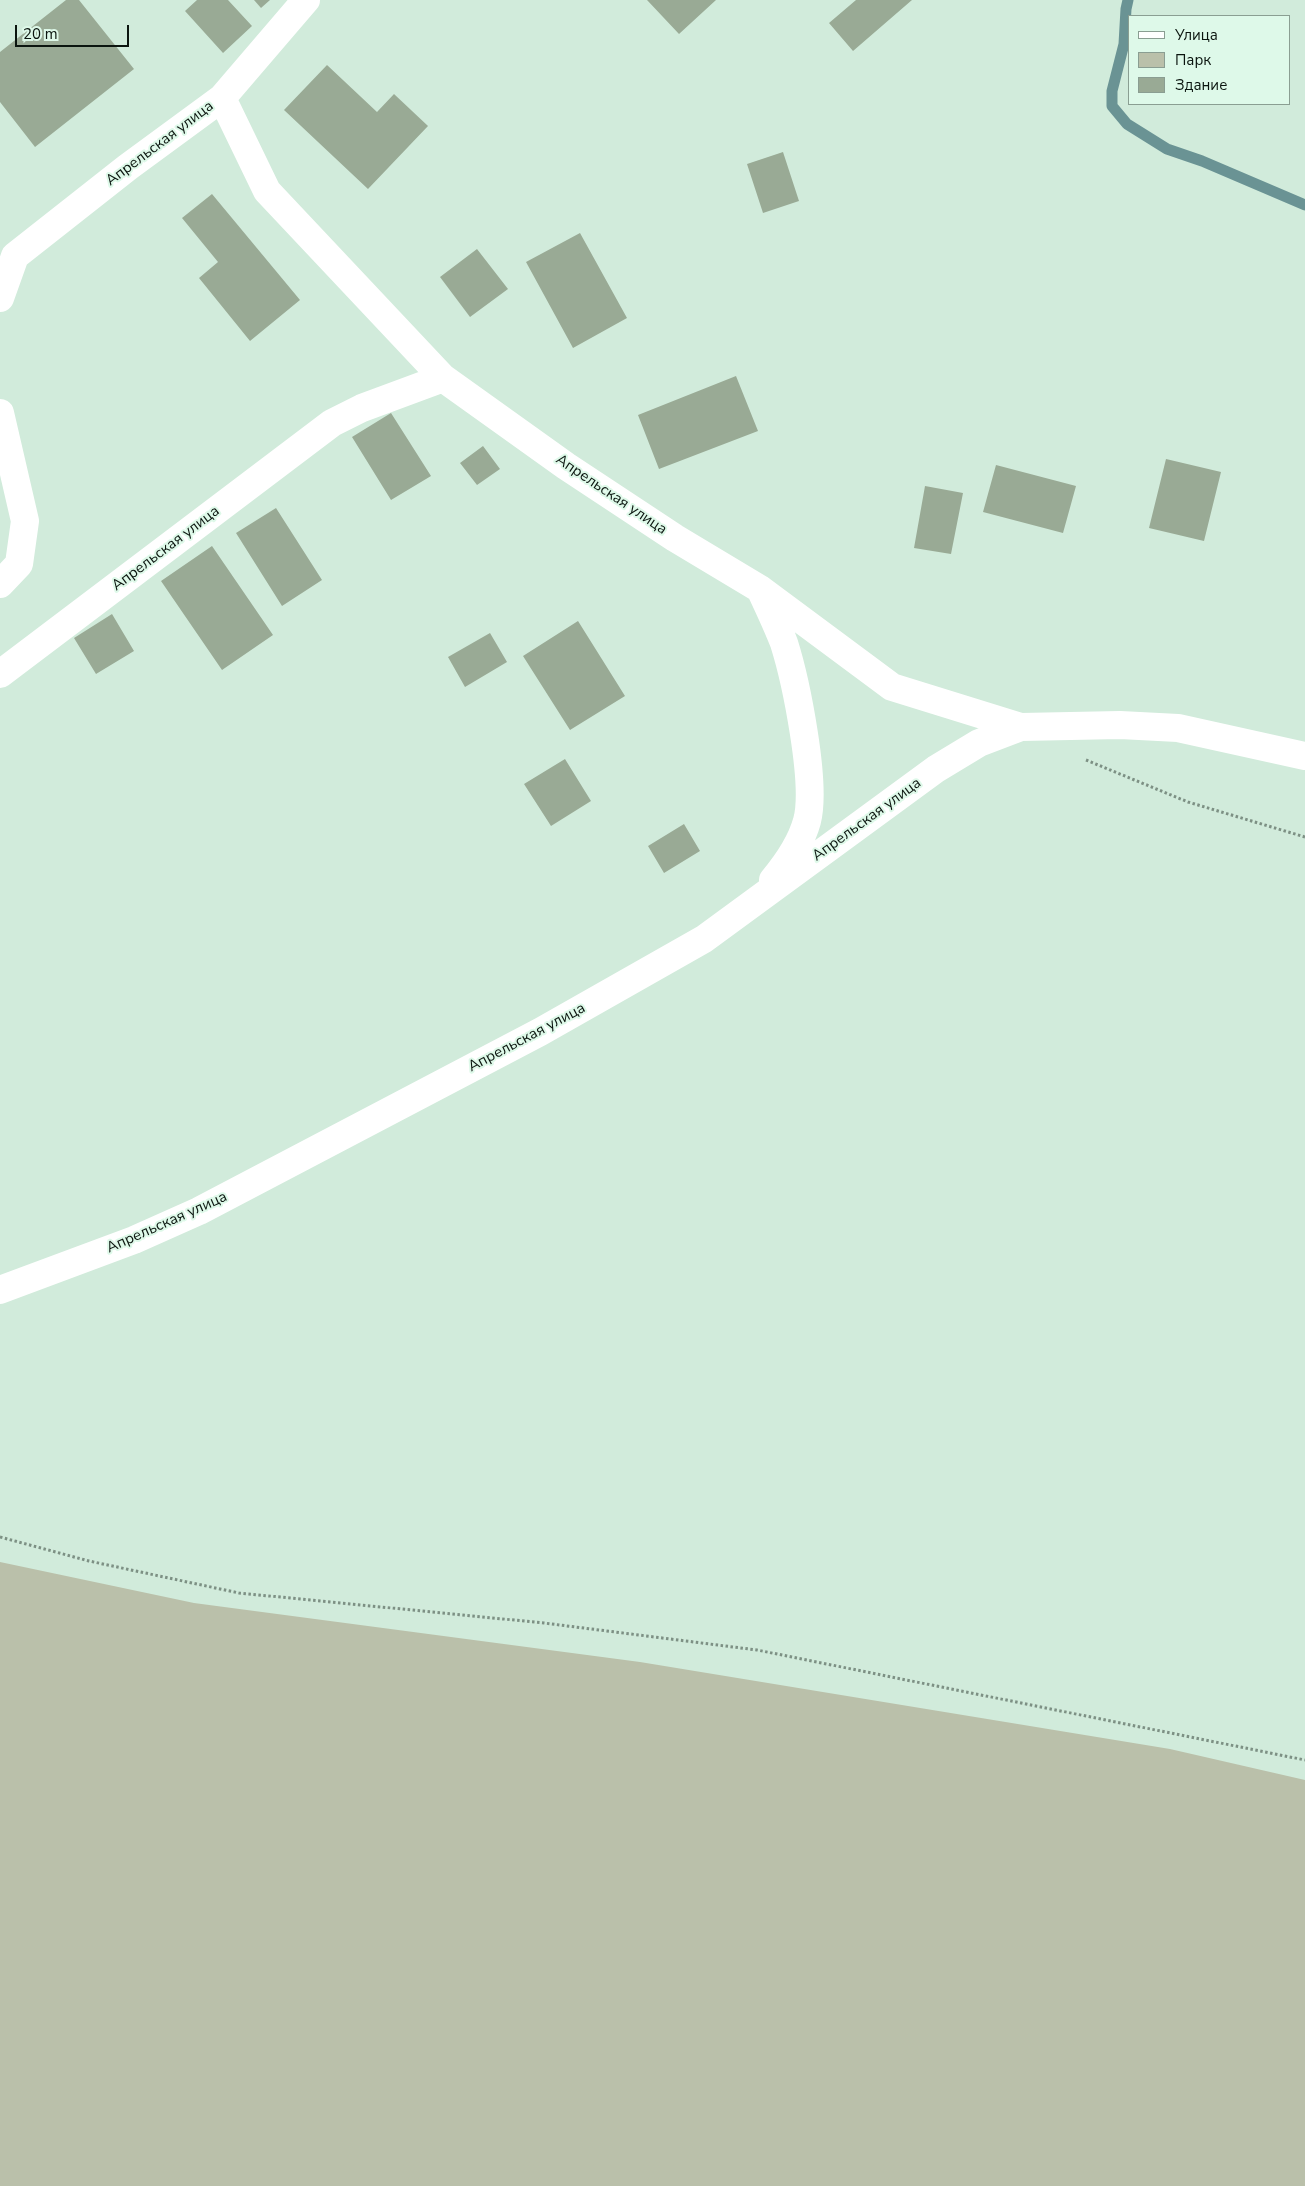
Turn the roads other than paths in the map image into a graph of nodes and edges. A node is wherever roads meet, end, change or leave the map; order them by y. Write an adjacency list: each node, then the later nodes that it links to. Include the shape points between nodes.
1 (306, 0): 2 (street)
2 (222, 98): 3 (street, Апрельская улица, via 128,166 14,256); 4 (street, Апрельская улица, via 267,191)
3 (0, 298)
4 (443, 378): 7 (street, Апрельская улица, via 566,466); 8 (street, Апрельская улица, via 362,408 332,423)
5 (0, 413): 6 (street, via 26,521 19,564)
6 (0, 584)
7 (760, 589): 9 (street, Апрельская улица, via 892,687); 11 (street, via 784,644 790,667 810,794 808,819 801,841)
8 (0, 674)
9 (1021, 728): 10 (street, Апрельская улица, via 1120,725 1178,728); 11 (street, Апрельская улица, via 979,743 936,769)
10 (1305, 756)
11 (755, 903): 12 (street, Апрельская улица, via 704,939 624,986 272,1174 134,1240)
12 (0, 1290)

